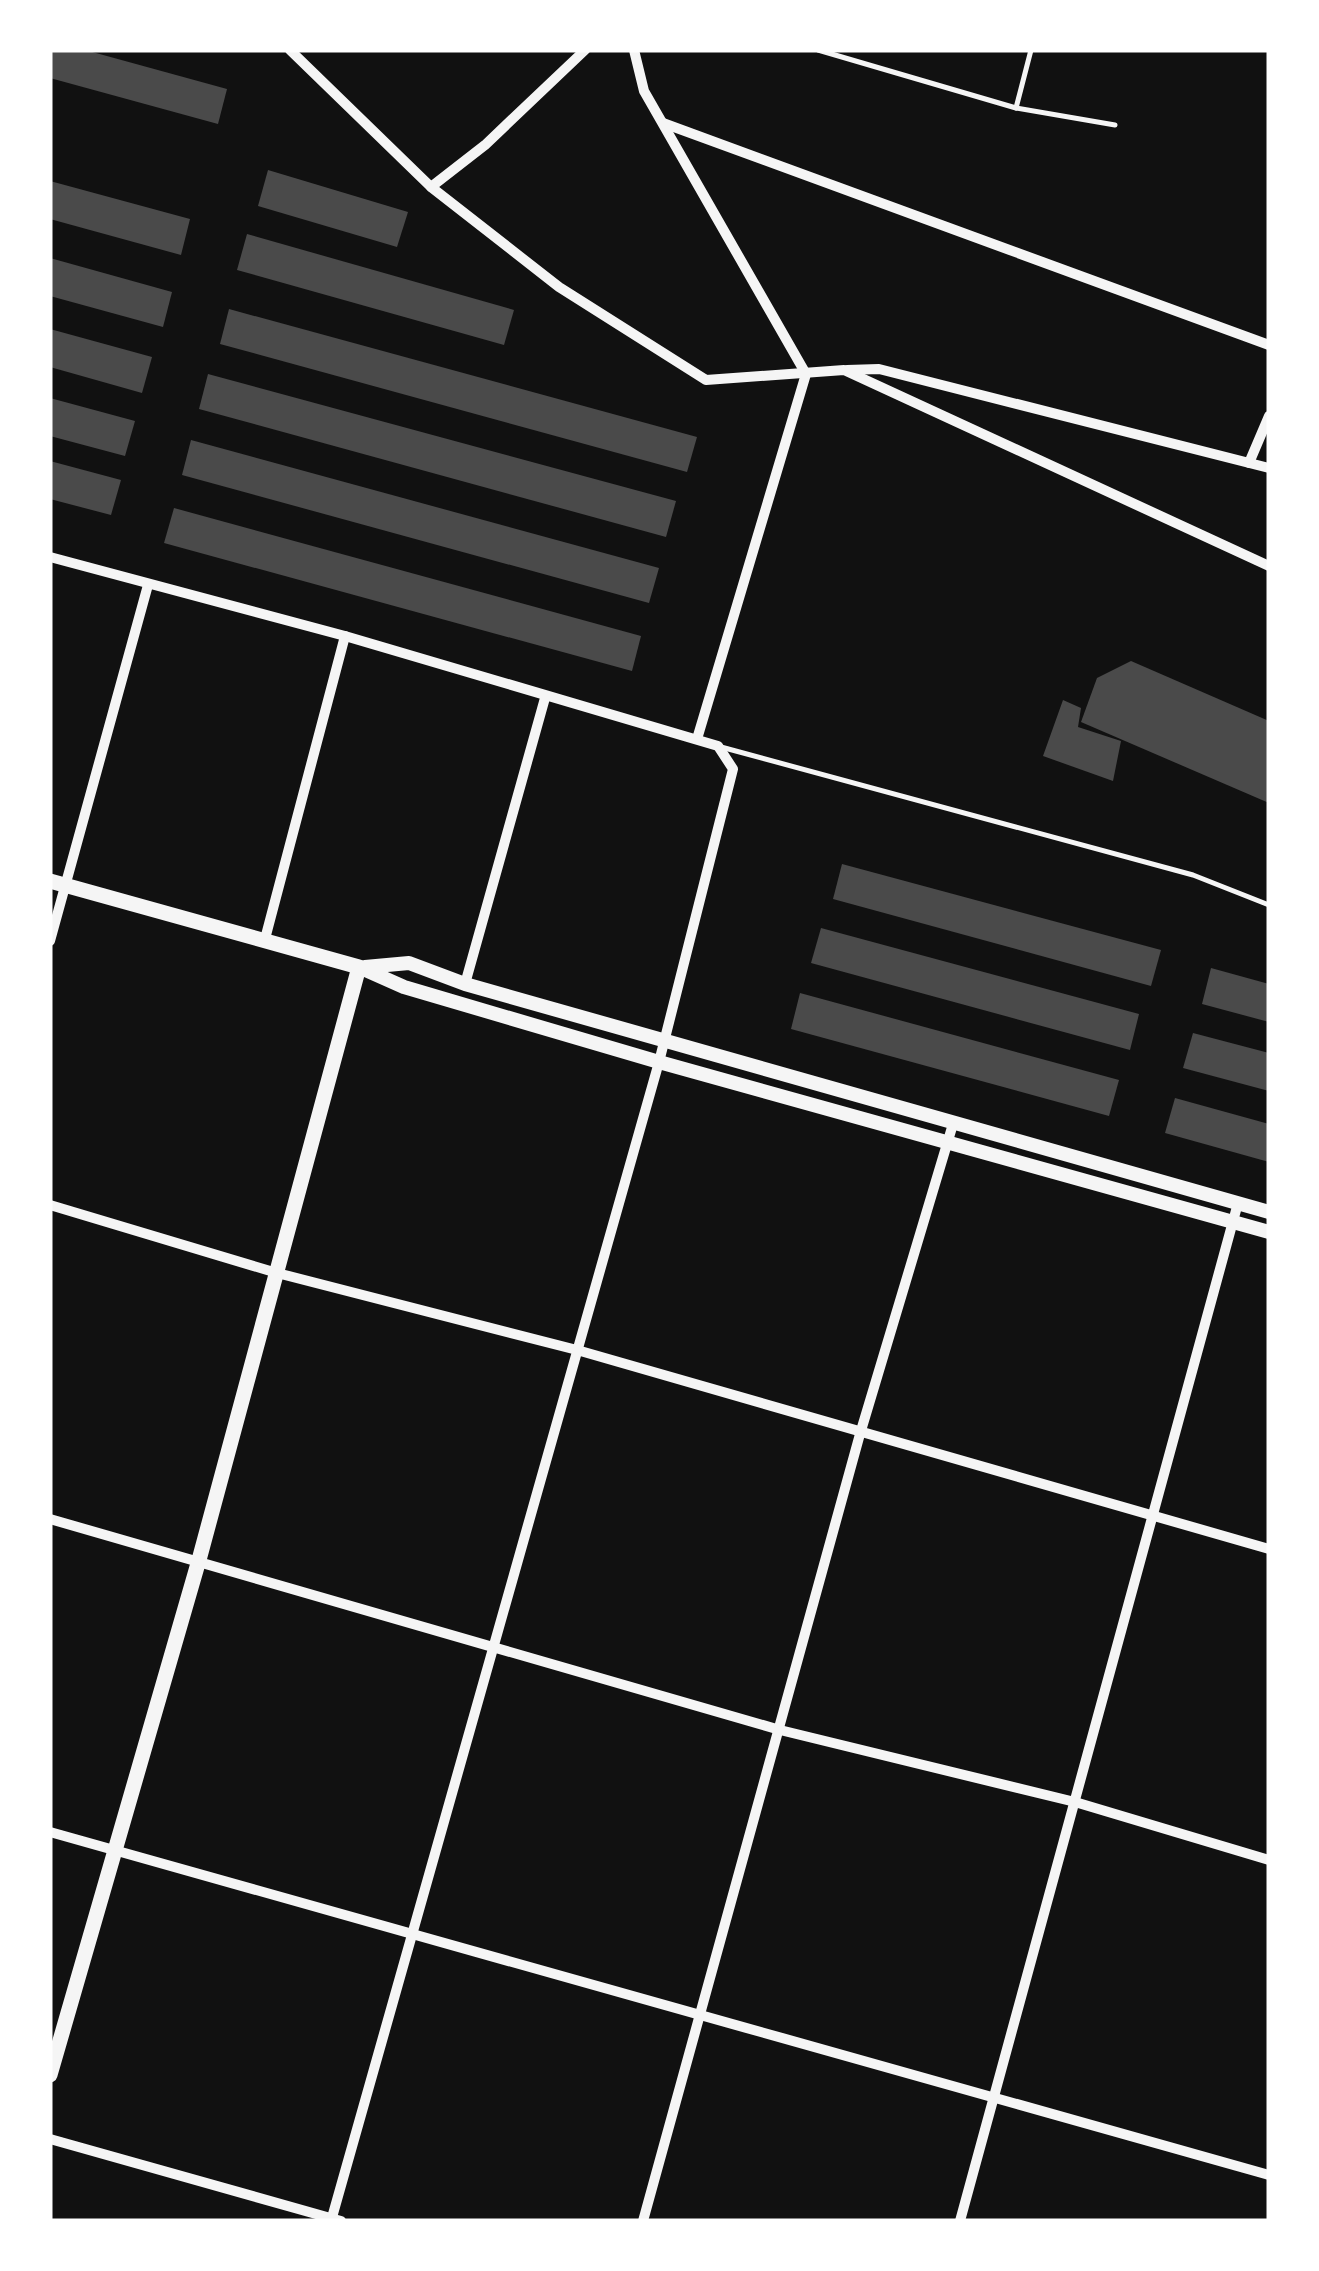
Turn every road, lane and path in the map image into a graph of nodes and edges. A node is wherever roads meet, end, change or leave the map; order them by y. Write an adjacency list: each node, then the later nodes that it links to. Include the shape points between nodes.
1 (290, 50): 9 (street)
2 (584, 50): 9 (street, via 485,145)
3 (634, 50): 7 (street, via 644,91)
4 (818, 50): 6 (lane)
5 (1031, 50): 6 (lane)
6 (1016, 108): 8 (lane)
7 (662, 122): 10 (street); 12 (street)
8 (1115, 125)
9 (431, 186): 12 (street, via 559,286 706,380)
10 (1269, 345)
11 (844, 370): 12 (street); 14 (street, via 879,369); 17 (street)
12 (806, 374): 21 (street)
13 (1269, 416): 14 (street)
14 (1249, 463): 15 (street)
15 (1269, 468)
16 (50, 557): 18 (street)
17 (1269, 566)
18 (148, 586): 19 (street); 23 (street)
19 (345, 636): 20 (street); 25 (street)
20 (545, 698): 21 (street); 28 (street)
21 (697, 739): 22 (street)
22 (718, 746): 24 (lane, via 1193,875); 29 (street, via 734,769)
23 (58, 883): 25 (main road); 26 (street)
24 (1269, 905)
25 (266, 940): 27 (main road)
26 (50, 941)
27 (360, 967): 28 (main road, via 409,964); 30 (main road); 38 (main road)
28 (464, 984): 29 (main road)
29 (664, 1042): 30 (street); 31 (main road)
30 (658, 1062): 32 (main road); 39 (street)
31 (952, 1124): 32 (street); 33 (main road)
32 (946, 1146): 36 (main road); 40 (street)
33 (1238, 1203): 35 (main road); 36 (street)
34 (50, 1206): 38 (street)
35 (1269, 1212)
36 (1232, 1222): 37 (main road); 41 (street)
37 (1269, 1232)
38 (277, 1273): 39 (street); 44 (main road)
39 (577, 1350): 40 (street); 45 (street)
40 (860, 1434): 41 (street); 46 (street)
41 (1154, 1514): 43 (street); 47 (street)
42 (50, 1520): 44 (street)
43 (1269, 1548)
44 (199, 1560): 45 (street); 49 (main road)
45 (490, 1646): 46 (street); 51 (street)
46 (780, 1730): 47 (street); 52 (street)
47 (1075, 1802): 50 (street); 54 (street)
48 (50, 1832): 49 (street)
49 (116, 1850): 51 (street); 53 (main road)
50 (1269, 1860)
51 (411, 1936): 52 (street); 57 (street)
52 (700, 2012): 54 (street); 58 (street)
53 (50, 2075)
54 (995, 2098): 56 (street); 59 (street)
55 (50, 2139): 57 (street)
56 (1269, 2175)
57 (335, 2220)
58 (643, 2221)
59 (960, 2221)

